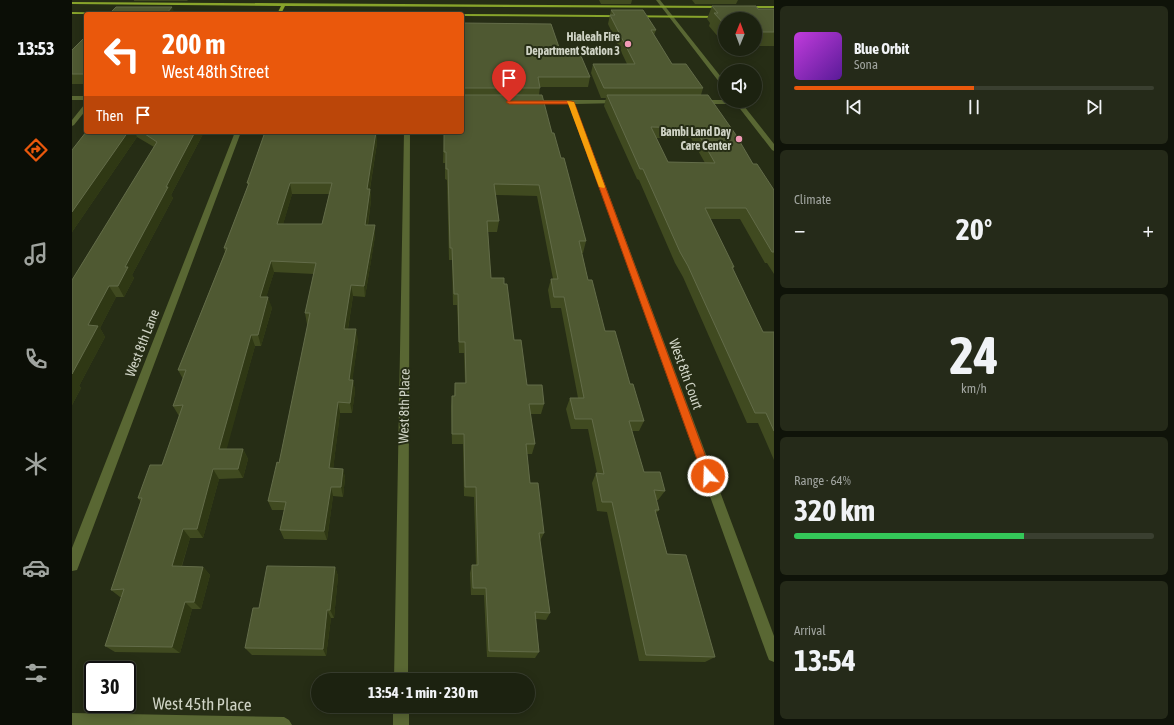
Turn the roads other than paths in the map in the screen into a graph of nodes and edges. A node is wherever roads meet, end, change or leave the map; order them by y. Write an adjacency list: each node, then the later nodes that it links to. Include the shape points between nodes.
1 (658, 0): 6 (street)
2 (72, 3): 3 (main road)
3 (192, 3): 4 (main road); 10 (main road, via 133,7)
4 (284, 4): 5 (main road); 11 (main road)
5 (553, 6): 6 (main road); 15 (main road, via 488,8)
6 (663, 7): 7 (main road); 16 (street)
7 (730, 7)
8 (737, 7): 9 (main road)
9 (774, 7)
10 (119, 12)
11 (280, 12)
12 (72, 13): 13 (main road)
13 (84, 13)
14 (464, 15): 15 (main road)
15 (474, 15): 16 (main road)
16 (670, 16): 17 (main road); 18 (street)
17 (718, 17)
18 (718, 77)
19 (72, 98): 20 (street)
20 (84, 98)
21 (524, 102): 22 (street)
22 (571, 102): 23 (street); 33 (street, West 8th Court)
23 (626, 102)
24 (690, 102): 25 (street)
25 (718, 102)
26 (742, 108): 31 (street)
27 (84, 109): 28 (street)
28 (72, 124)
29 (237, 134): 32 (street, West 8th Lane)
30 (408, 134): 34 (street, West 8th Place)
31 (774, 149)
32 (72, 565)
33 (774, 655)
34 (401, 673)
35 (401, 713): 38 (street)
36 (72, 721): 37 (street, West 45th Place)
37 (284, 725)
38 (400, 725)

